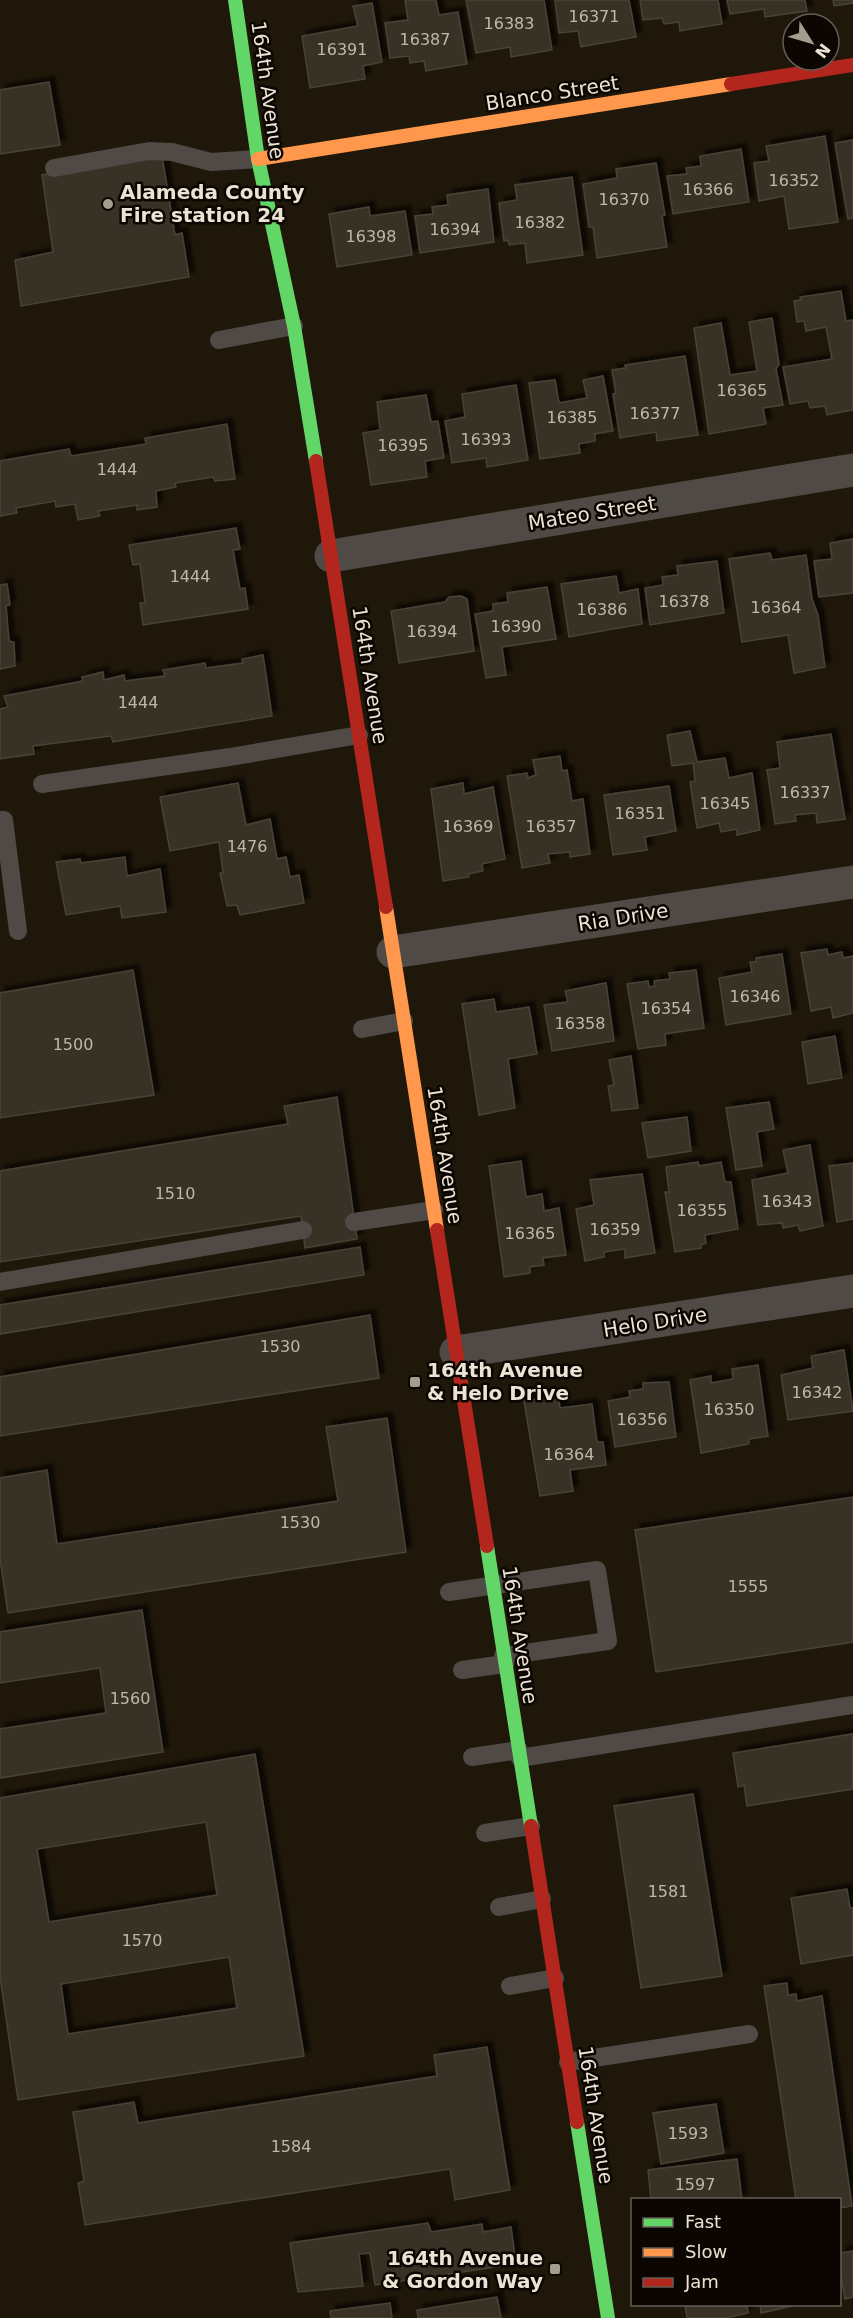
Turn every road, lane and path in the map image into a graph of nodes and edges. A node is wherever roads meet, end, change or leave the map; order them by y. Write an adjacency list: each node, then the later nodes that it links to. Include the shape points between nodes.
1 (235, 0): 3 (street, 164th Avenue)
2 (853, 65): 3 (street, Blanco Street)
3 (258, 159): 4 (lane, via 211,162 172,152 149,151); 5 (street, 164th Avenue)
4 (54, 168)
5 (294, 326): 6 (lane); 8 (street, 164th Avenue)
6 (219, 340)
7 (853, 470): 8 (street, Mateo Street)
8 (331, 556): 9 (street, 164th Avenue)
9 (359, 735): 10 (lane); 14 (street, 164th Avenue)
10 (42, 784)
11 (0, 820): 13 (lane, via 4,820)
12 (853, 882): 14 (street, Ria Drive)
13 (18, 931)
14 (393, 951): 15 (street, 164th Avenue)
15 (404, 1021): 16 (lane); 17 (street, 164th Avenue)
16 (362, 1029)
17 (434, 1210): 18 (lane); 22 (street, 164th Avenue)
18 (354, 1222)
19 (303, 1230): 20 (lane)
20 (0, 1282)
21 (853, 1292): 22 (street, Helo Drive)
22 (456, 1352): 23 (street, 164th Avenue)
23 (492, 1586): 24 (lane); 25 (street, 164th Avenue); 25 (lane, via 597,1570 608,1641)
24 (449, 1592)
25 (504, 1660): 26 (lane); 28 (street, 164th Avenue)
26 (462, 1670)
27 (853, 1705): 28 (lane)
28 (520, 1754): 29 (lane); 30 (street, 164th Avenue)
29 (472, 1757)
30 (531, 1826): 31 (lane); 32 (street, 164th Avenue)
31 (485, 1833)
32 (542, 1899): 33 (lane); 34 (street, 164th Avenue)
33 (499, 1907)
34 (555, 1978): 35 (lane); 37 (street, 164th Avenue)
35 (510, 1986)
36 (748, 2034): 37 (lane)
37 (568, 2062): 38 (street, 164th Avenue)
38 (608, 2318)

